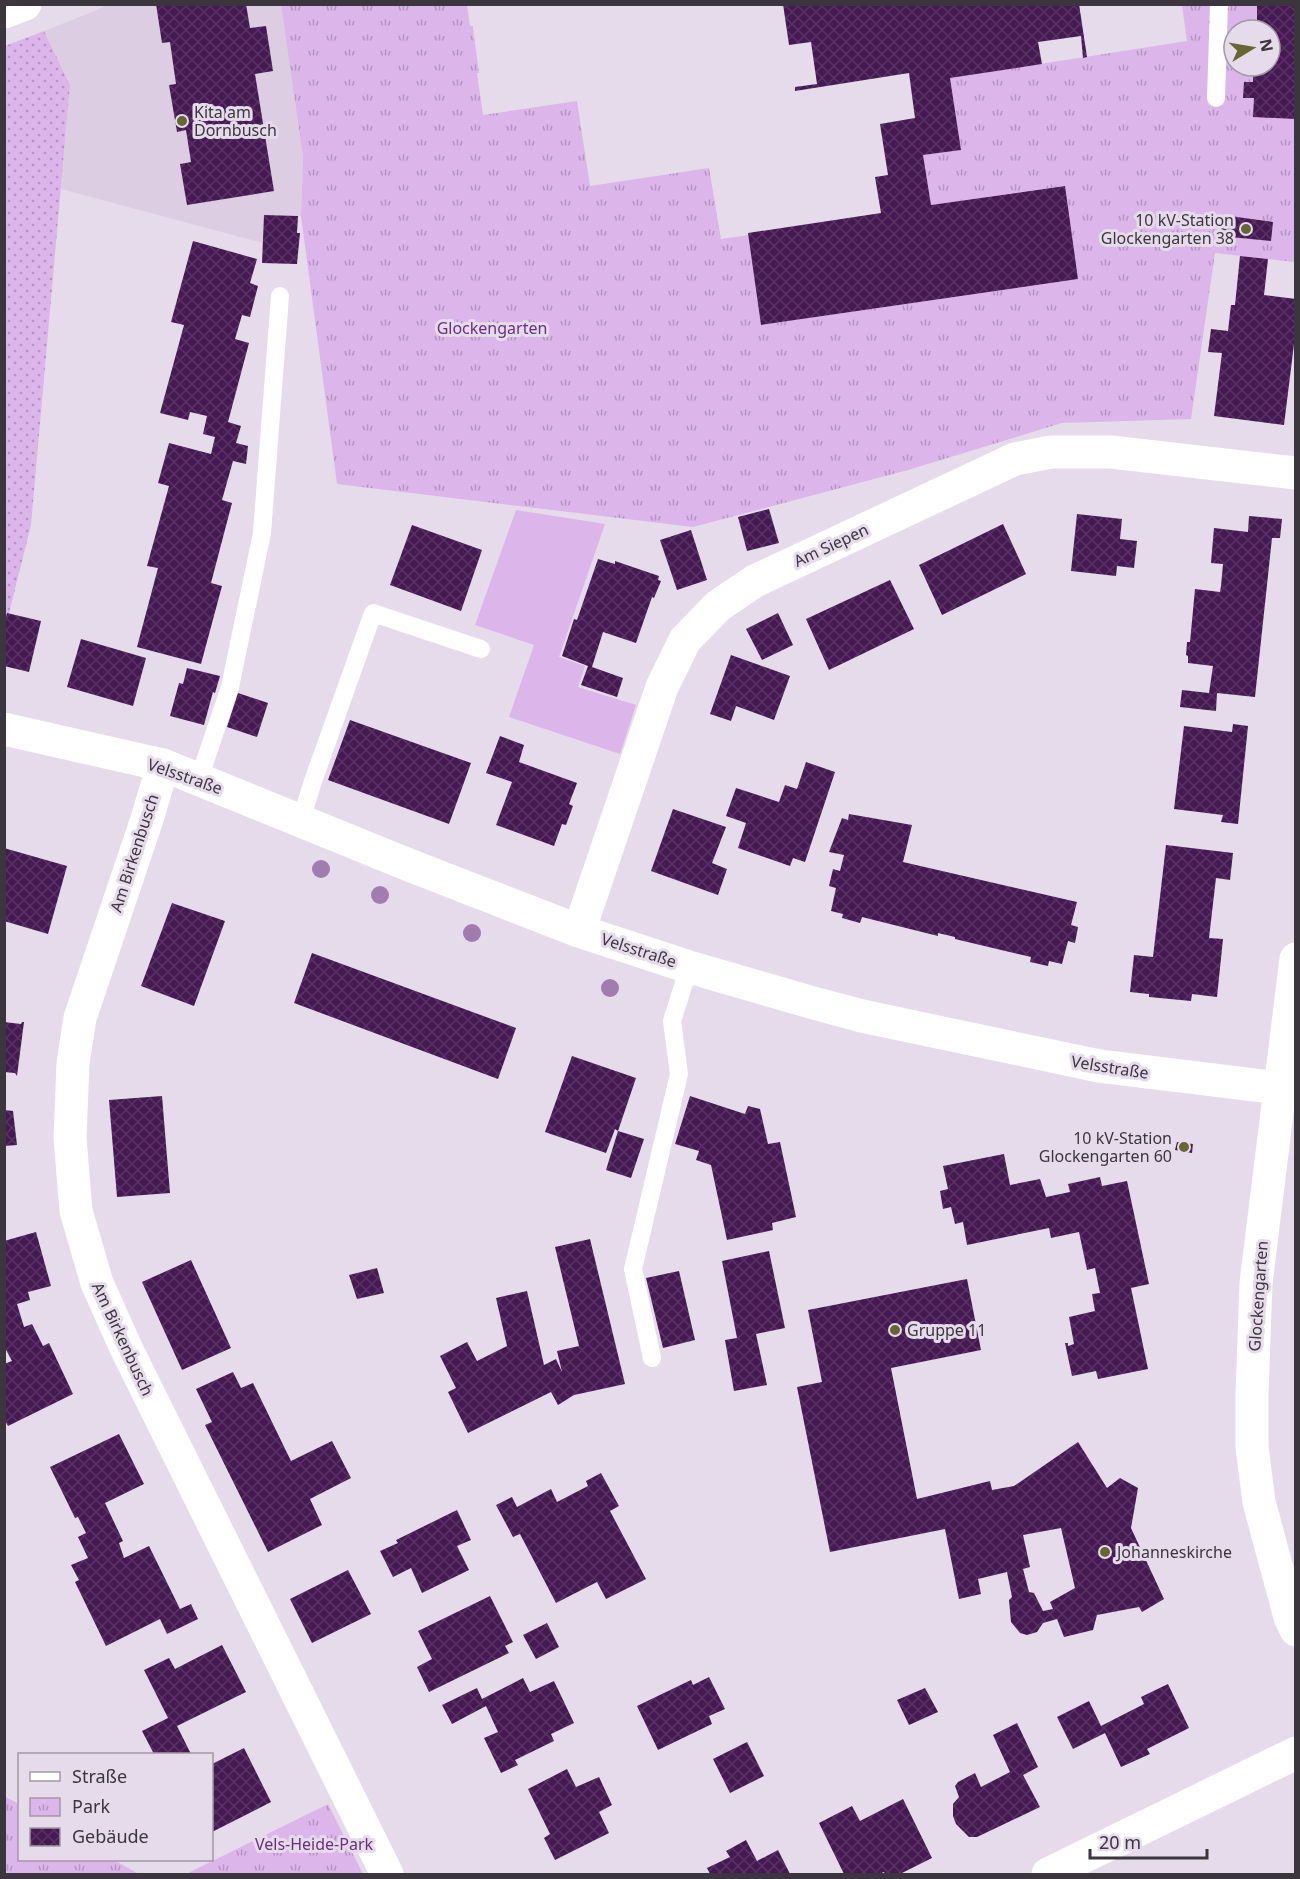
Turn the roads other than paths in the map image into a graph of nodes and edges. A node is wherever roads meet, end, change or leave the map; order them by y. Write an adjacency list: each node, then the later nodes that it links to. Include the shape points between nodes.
1 (25, 4): 3 (street)
2 (1219, 4): 4 (lane)
3 (4, 12)
4 (1216, 98)
5 (280, 296): 10 (lane, via 262,533 230,687)
6 (1296, 473): 12 (street, Am Siepen, via 1111,452 1052,452 1015,459 755,581 717,606 685,640 662,687)
7 (481, 649): 11 (lane, via 373,614)
8 (4, 729): 9 (street, Velsstraße)
9 (163, 765): 10 (street, Velsstraße); 19 (street, Am Birkenbusch, via 80,1018 73,1063 70,1138 76,1211 97,1283 126,1348)
10 (199, 779): 11 (street, Velsstraße)
11 (301, 820): 12 (street, Velsstraße)
12 (579, 931): 14 (street, Velsstraße)
13 (1296, 959): 15 (street, Glockengarten)
14 (689, 967): 15 (street, Velsstraße, via 862,1016 1088,1064); 16 (lane, via 672,1021 679,1074 633,1269)
15 (1287, 1089): 17 (street, Glockengarten, via 1256,1283 1252,1447 1259,1502)
16 (652, 1358)
17 (1296, 1630)
18 (1296, 1753): 20 (street)
19 (387, 1875)
20 (1048, 1875)

